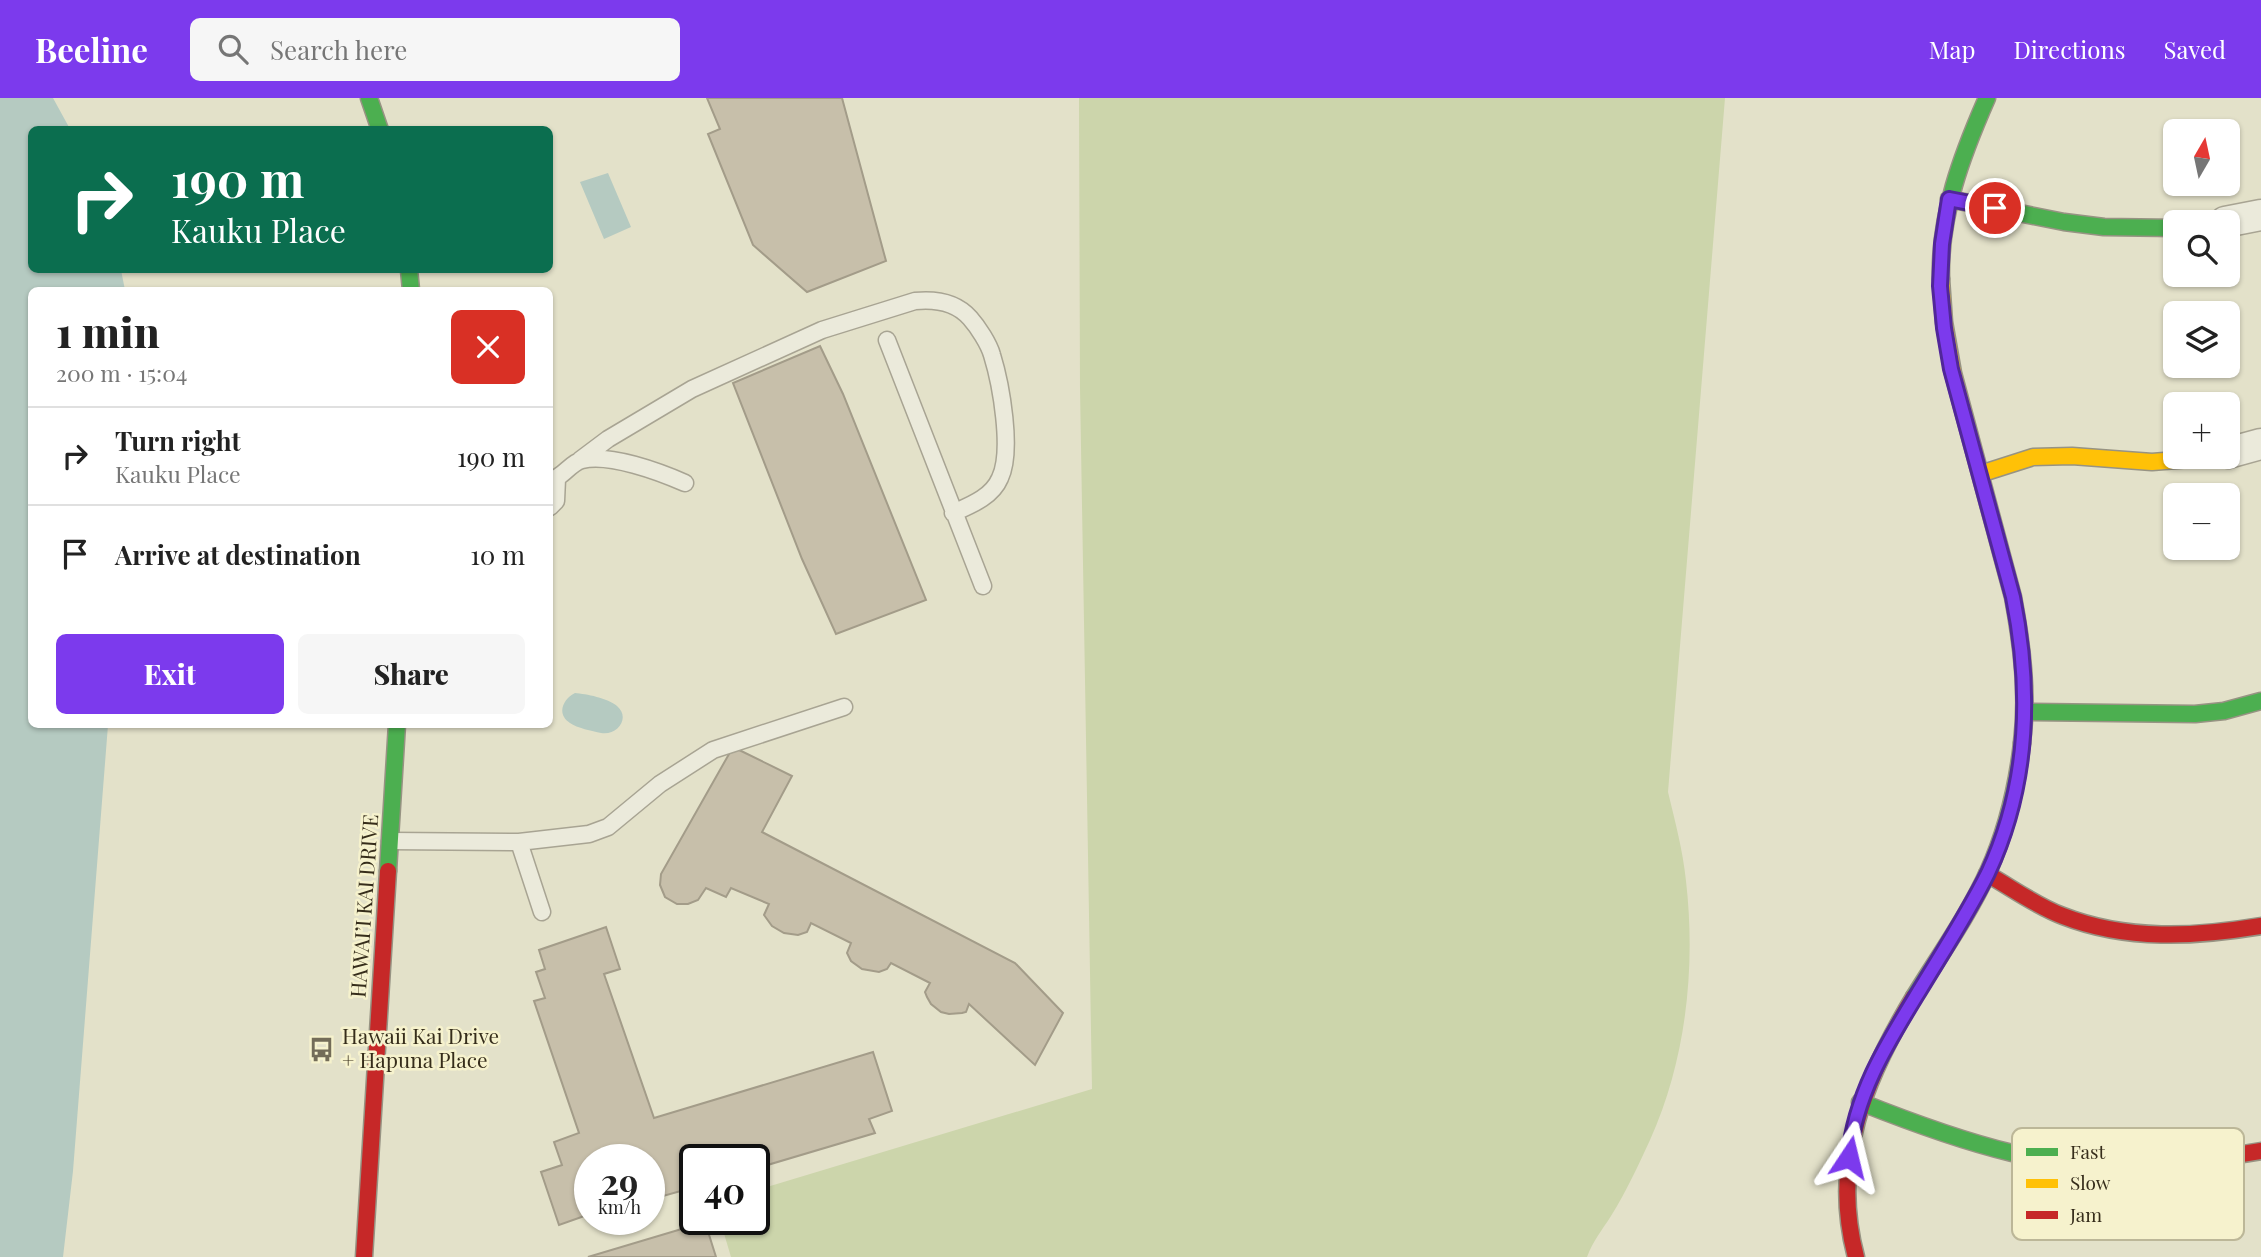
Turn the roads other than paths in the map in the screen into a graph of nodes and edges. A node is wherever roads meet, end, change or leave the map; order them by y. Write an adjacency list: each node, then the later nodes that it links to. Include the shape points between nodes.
1 (369, 98): 3 (street)
2 (1987, 98): 4 (street)
3 (379, 126)
4 (1949, 199): 7 (street, via 2077,224); 13 (street, via 1942,244 1944,328)
5 (2261, 215): 6 (street)
6 (2240, 219)
7 (2163, 228)
8 (887, 340): 17 (lane)
9 (2261, 444): 10 (street)
10 (2240, 450)
11 (580, 460): 14 (lane); 15 (lane, via 654,469); 17 (lane, via 704,384 822,330 929,300 954,305 970,318 992,353 1005,417 1005,465 1000,480 990,493)
12 (2163, 463): 13 (street, via 2033,457)
13 (1980, 474): 21 (street, via 2021,635)
14 (553, 480): 16 (lane)
15 (685, 483)
16 (553, 504)
17 (953, 513): 18 (lane)
18 (983, 586)
19 (2261, 701): 21 (street, via 2195,714)
20 (844, 708): 24 (lane, via 713,750 660,784 608,827 589,834)
21 (2026, 712): 25 (street, via 2016,789)
22 (397, 728): 23 (street, HAWAI’I KAI DRIVE)
23 (390, 841): 24 (lane); 30 (street, HAWAI’I KAI DRIVE)
24 (519, 842): 26 (lane)
25 (1987, 874): 27 (street, via 2062,916 2099,928 2164,935); 28 (street, via 1892,1034)
26 (542, 912)
27 (2261, 926)
28 (1860, 1102): 29 (street, via 1911,1123); 31 (street, via 1847,1176)
29 (2012, 1152)
30 (364, 1257)
31 (1856, 1257)

